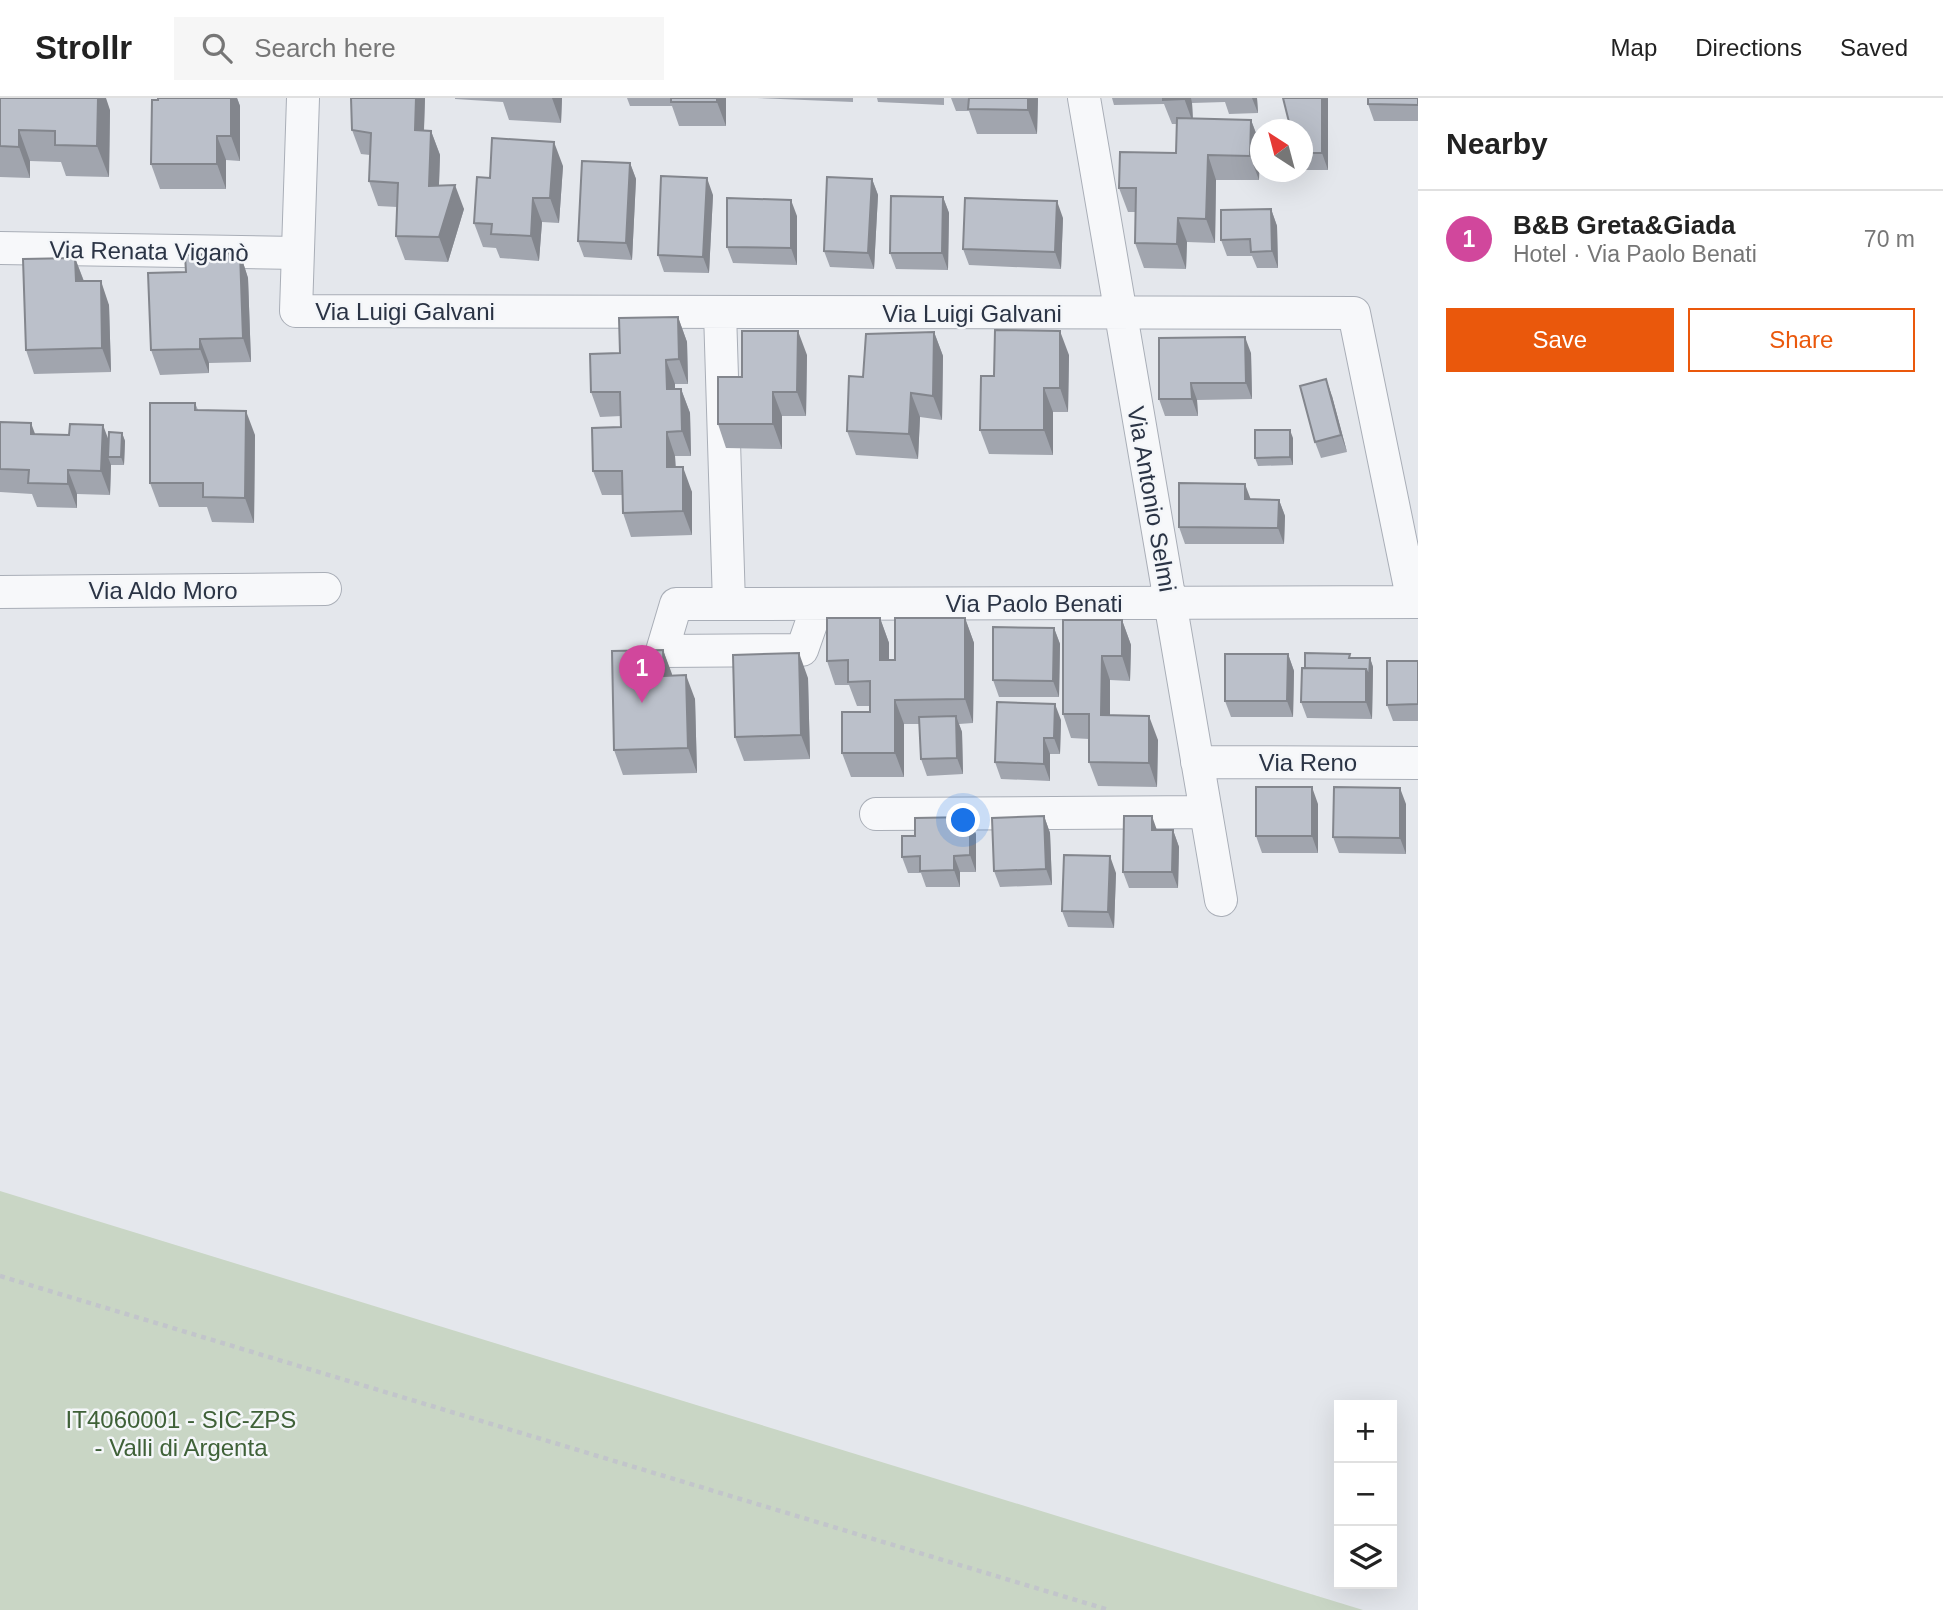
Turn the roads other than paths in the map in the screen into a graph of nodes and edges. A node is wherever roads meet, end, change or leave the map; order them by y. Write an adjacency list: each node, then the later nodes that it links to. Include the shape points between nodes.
1 (303, 98): 4 (street)
2 (1084, 98): 6 (street, Via Antonio Selmi)
3 (0, 248): 4 (street, Via Renata Viganò)
4 (297, 253): 5 (street, Via Luigi Galvani, via 296,311)
5 (720, 312): 6 (street, Via Luigi Galvani); 11 (street)
6 (1121, 314): 9 (street, Via Luigi Galvani, via 1354,313); 10 (street, Via Antonio Selmi)
7 (325, 589): 8 (street, Via Aldo Moro)
8 (0, 592)
9 (1416, 602): 10 (street, Via Paolo Benati)
10 (1170, 603): 12 (street, Via Paolo Benati); 13 (street, Via Antonio Selmi)
11 (729, 604): 12 (street, Via Paolo Benati); 12 (street, Via Paolo Benati, via 676,604 662,651 802,650)
12 (818, 604)
13 (1198, 762): 14 (street, Via Reno); 15 (street, Via Antonio Selmi)
14 (1418, 763)
15 (1206, 811): 16 (street); 17 (street, Via Antonio Selmi)
16 (876, 814)
17 (1221, 900)

